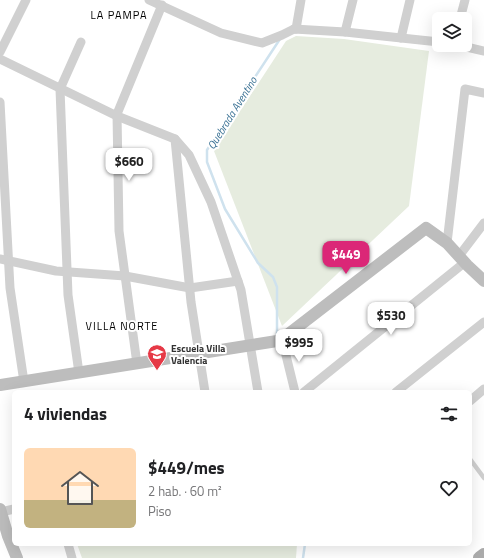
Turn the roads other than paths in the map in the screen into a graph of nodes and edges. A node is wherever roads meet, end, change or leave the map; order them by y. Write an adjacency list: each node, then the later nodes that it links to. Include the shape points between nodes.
1 (26, 0): 16 (street)
2 (150, 0): 7 (street)
3 (301, 0): 9 (street)
4 (352, 0): 10 (street)
5 (410, 0): 11 (street)
6 (465, 0): 8 (street)
7 (162, 5): 9 (street, via 221,33 262,43); 21 (street)
8 (462, 12)
9 (294, 29): 10 (street)
10 (345, 32): 11 (street)
11 (401, 38): 12 (street)
12 (432, 41)
13 (81, 42): 18 (street)
14 (472, 48): 15 (street)
15 (484, 51)
16 (0, 52)
17 (0, 59): 18 (street)
18 (60, 88): 21 (street); 27 (street)
19 (484, 93): 24 (street, via 465,88)
20 (0, 102): 25 (street)
21 (117, 116): 22 (street); 28 (street, via 119,231)
22 (175, 139): 30 (street, via 189,155 212,202); 31 (street)
23 (484, 223): 26 (street)
24 (447, 243): 26 (street); 33 (street, via 426,228)
25 (4, 260): 27 (street); 38 (street)
26 (462, 260): 29 (street); 43 (street)
27 (67, 272): 28 (street); 37 (street)
28 (125, 276): 31 (street); 36 (street)
29 (484, 280)
30 (238, 282): 31 (street); 34 (street)
31 (190, 288): 35 (street)
32 (484, 322): 44 (street)
33 (282, 340): 34 (street); 42 (street)
34 (250, 346): 35 (street); 41 (street)
35 (199, 354): 36 (street); 40 (street)
36 (137, 364): 37 (street)
37 (79, 373): 38 (street)
38 (24, 382): 39 (street)
39 (0, 386)
40 (205, 390)
41 (258, 390)
42 (294, 390)
43 (306, 390)
44 (399, 390)
45 (484, 390): 46 (street)
46 (472, 399)
47 (472, 463): 48 (lane)
48 (484, 478)
49 (12, 509): 50 (street)
50 (0, 510): 51 (street)
51 (4, 535): 54 (street)
52 (69, 546): 55 (street)
53 (484, 555): 56 (main road)
54 (17, 558)
55 (72, 558)
56 (480, 558)

